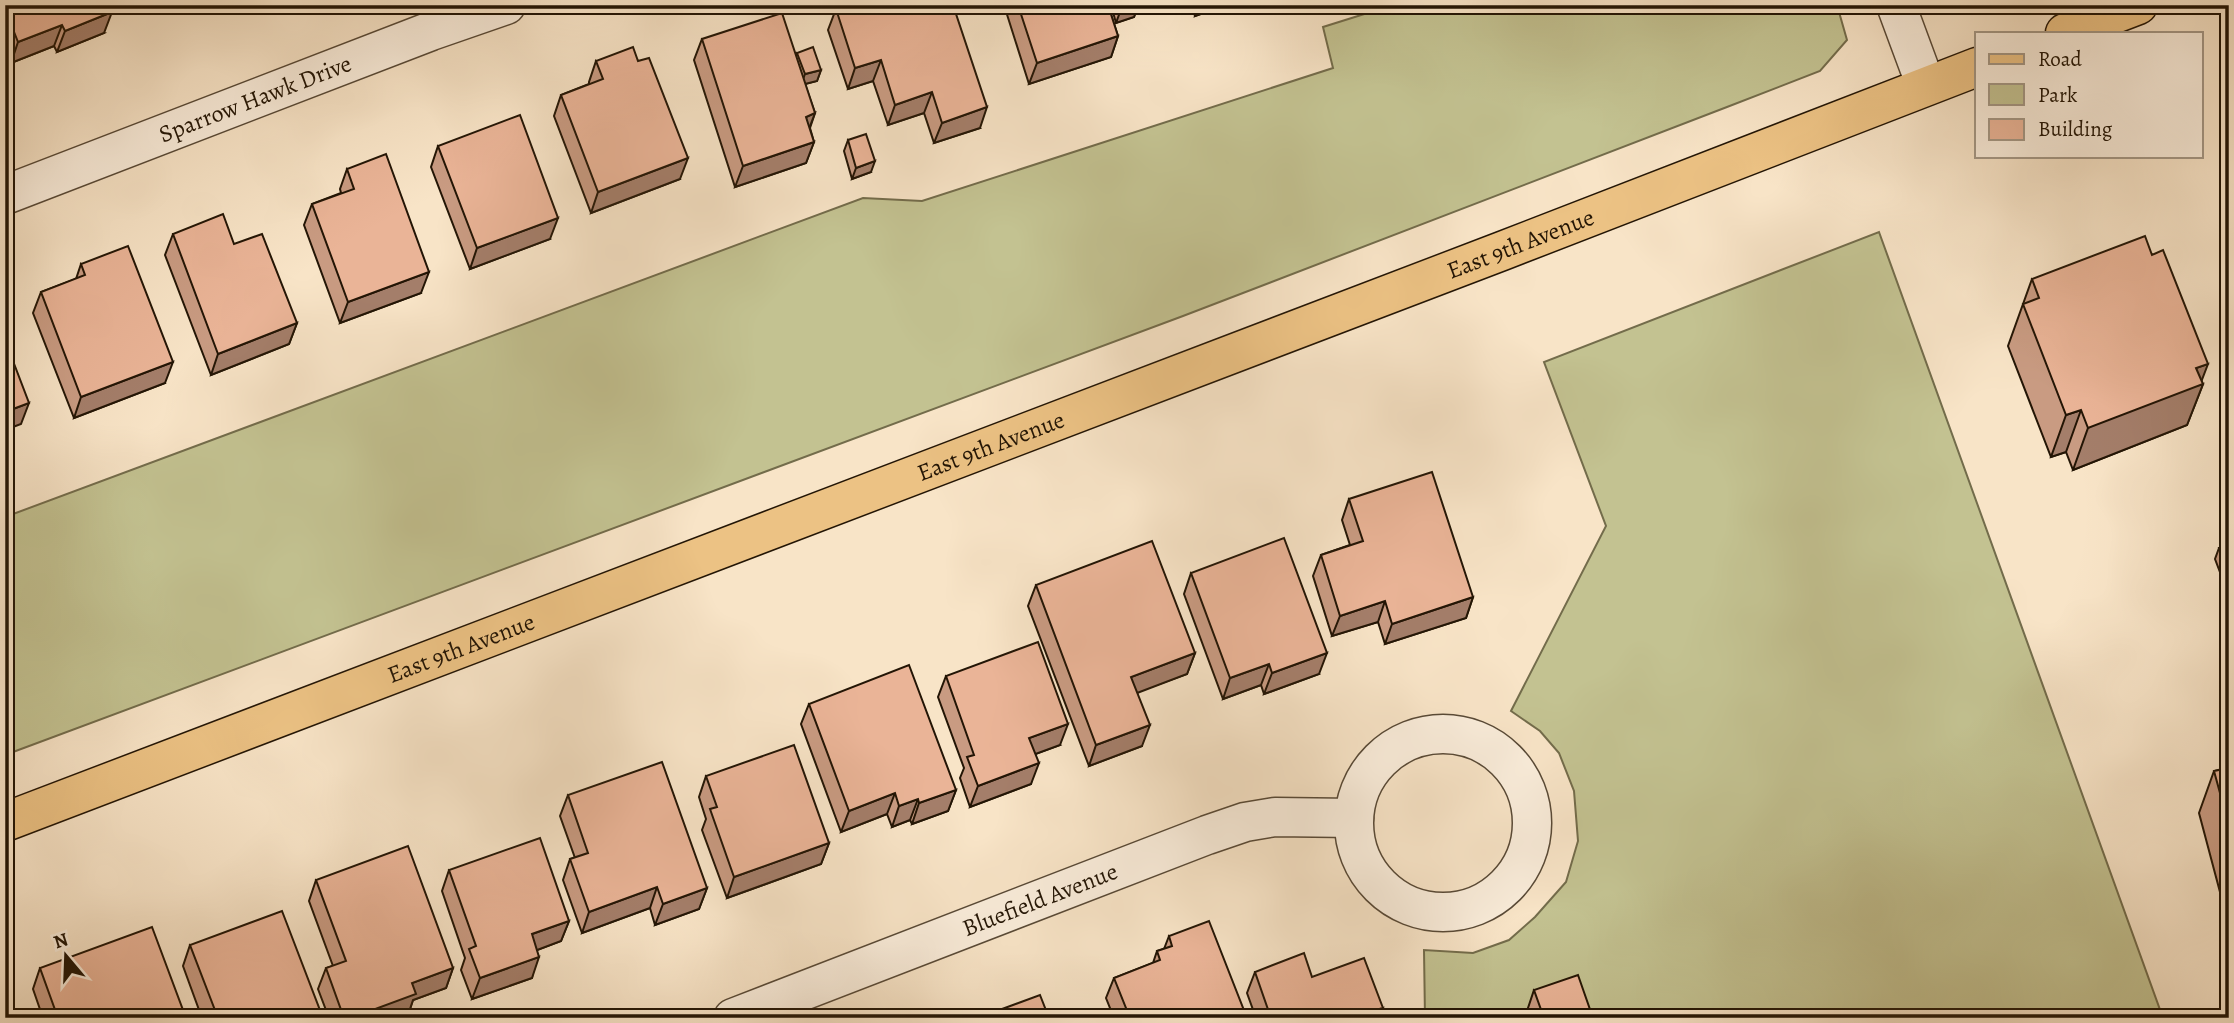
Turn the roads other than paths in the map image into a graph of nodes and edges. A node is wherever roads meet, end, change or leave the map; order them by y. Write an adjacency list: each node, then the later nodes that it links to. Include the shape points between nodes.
1 (506, 5): 4 (street, Sparrow Hawk Drive)
2 (1896, 5): 7 (street)
3 (2138, 5): 5 (main road)
4 (426, 18): 8 (street, Sparrow Hawk Drive)
5 (2068, 32)
6 (1975, 68): 7 (main road, East 9th Avenue)
7 (1926, 86): 10 (main road, East 9th Avenue)
8 (5, 195)
9 (1354, 818): 9 (street, via 1363,864 1380,888 1404,905 1433,912 1462,911 1490,900 1513,880 1528,854 1533,825 1529,795 1515,768 1493,748 1466,736 1436,733 1408,741 1383,756 1364,780); 11 (street, Bluefield Avenue, via 1275,817 1232,827)
10 (5, 822)
11 (733, 1018)

